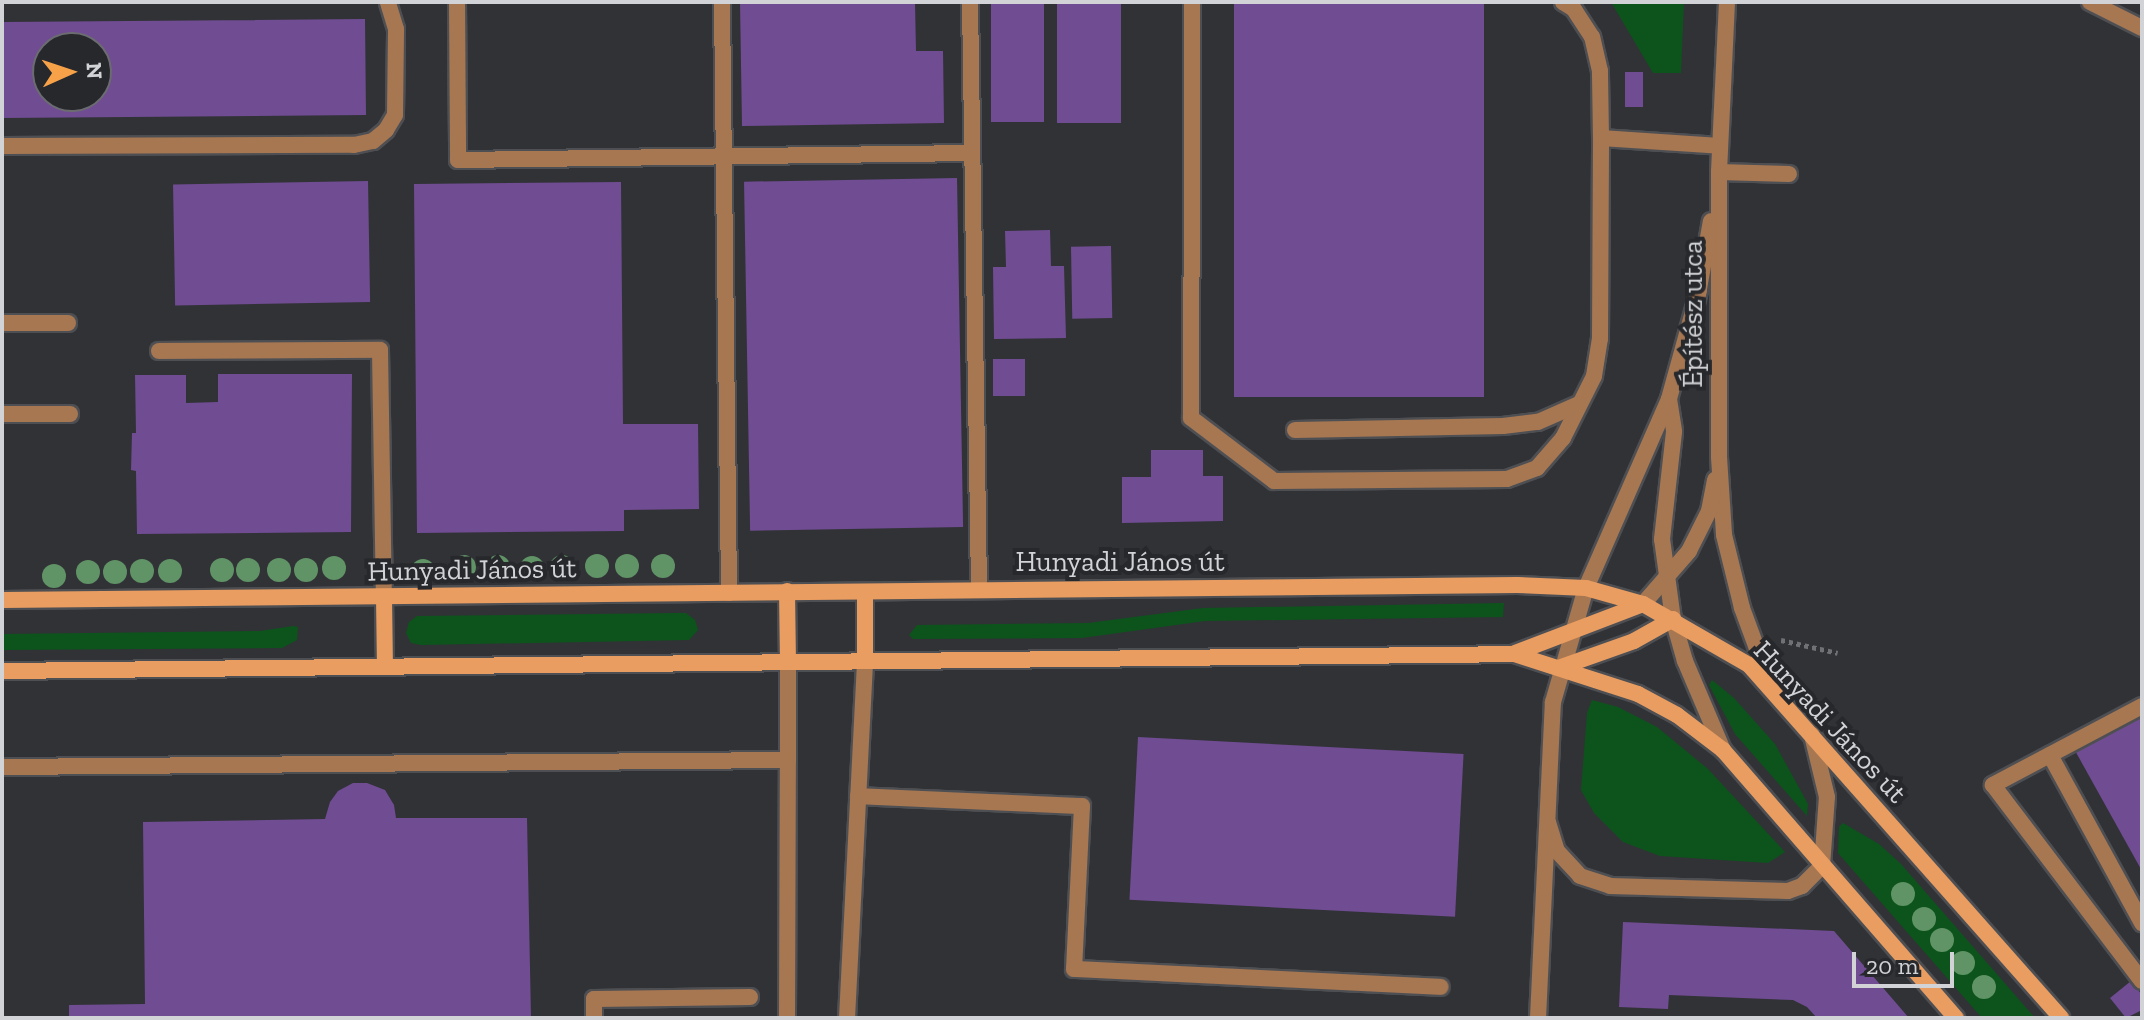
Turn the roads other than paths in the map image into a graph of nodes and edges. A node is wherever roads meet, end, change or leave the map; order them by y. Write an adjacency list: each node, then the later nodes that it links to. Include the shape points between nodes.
1 (388, 2): 11 (street, via 396,29 395,115 373,141)
2 (457, 2): 14 (street, via 458,160)
3 (722, 2): 14 (street)
4 (970, 2): 13 (street)
5 (1192, 2): 21 (street, via 1191,418 1274,481 1507,479 1537,468 1563,438)
6 (1563, 2): 10 (street, via 1574,9 1592,37 1600,71)
7 (1727, 2): 12 (street, Építész utca)
8 (2090, 2): 9 (street)
9 (2142, 28)
10 (1601, 138): 12 (street); 21 (street, via 1600,339 1594,376)
11 (2, 146)
12 (1720, 146): 15 (street, Építész utca)
13 (971, 153): 14 (street); 28 (street)
14 (726, 156): 31 (street)
15 (1719, 172): 16 (street); 20 (street, Építész utca, via 1699,290); 25 (street, Építész utca)
16 (1789, 174)
17 (2, 323): 18 (street)
18 (68, 323)
19 (159, 351): 32 (street, via 380,350)
20 (1669, 399): 26 (street, Építész utca, via 1674,432 1662,539); 27 (street, Építész utca)
21 (1579, 404): 24 (street, via 1538,422 1503,426)
22 (2, 414): 23 (street)
23 (70, 414)
24 (1295, 430)
25 (1719, 457): 26 (street, Építész utca, via 1709,511 1689,551); 45 (street, Építész utca, via 1724,535 1742,608)
26 (1668, 574): 35 (street, Építész utca); 37 (street, Építész utca)
27 (1586, 588): 28 (main road, Hunyadi János út); 35 (main road, Hunyadi János út); 38 (street, Építész utca)
28 (979, 589): 30 (main road, Hunyadi János út)
29 (787, 591): 30 (main road, Hunyadi János út); 31 (main road, Hunyadi János út); 40 (main road)
30 (865, 592): 41 (main road)
31 (729, 593): 32 (main road, Hunyadi János út)
32 (384, 597): 34 (main road, Hunyadi János út); 42 (main road)
33 (2, 600): 34 (main road, Hunyadi János út)
34 (23, 600): 36 (main road)
35 (1643, 604): 37 (main road, Hunyadi János út); 38 (main road)
36 (2, 608)
37 (1673, 619): 43 (main road, via 1634,641); 45 (main road, Hunyadi János út, via 1749,665); 48 (street, Építész utca)
38 (1571, 633): 39 (main road); 43 (street, Építész utca)
39 (1514, 654): 41 (main road); 43 (main road)
40 (788, 661): 41 (main road); 42 (main road); 50 (street)
41 (865, 661): 52 (street)
42 (385, 667): 44 (main road)
43 (1561, 667): 48 (main road, via 1638,694); 53 (street, Építész utca, via 1553,702)
44 (2, 671)
45 (1773, 692): 47 (main road, Hunyadi János út)
46 (2142, 706): 49 (street)
47 (1812, 734): 54 (street, via 1827,797); 64 (main road, Hunyadi János út)
48 (1723, 750): 54 (main road)
49 (2050, 755): 55 (street); 56 (street, via 1993,785)
50 (788, 760): 51 (street); 60 (street)
51 (2, 767)
52 (858, 796): 57 (street, via 1082,806 1074,969); 61 (street)
53 (1548, 822): 54 (street, via 1557,851 1580,876 1610,886 1788,891 1802,886); 62 (street, Építész utca)
54 (1822, 866): 63 (main road)
55 (2142, 923)
56 (2142, 981)
57 (1441, 987)
58 (750, 997): 59 (street, via 594,999)
59 (594, 1018)
60 (787, 1018)
61 (847, 1018)
62 (1538, 1018)
63 (1956, 1018)
64 (2061, 1018)

